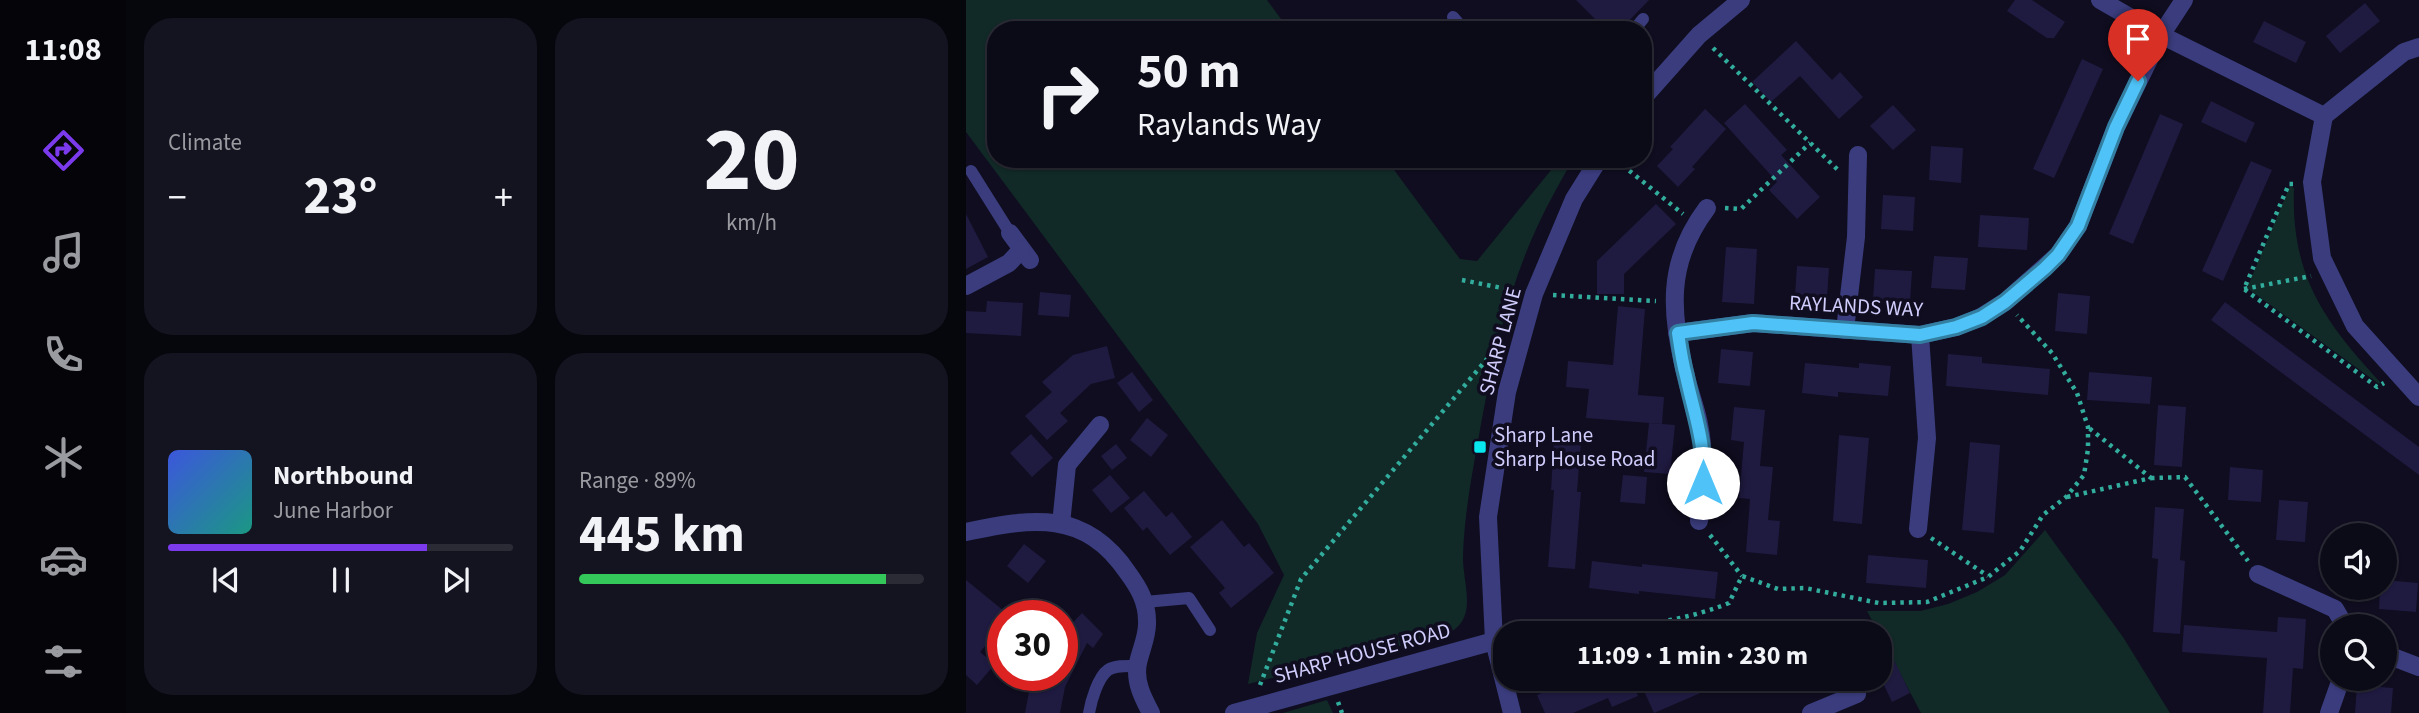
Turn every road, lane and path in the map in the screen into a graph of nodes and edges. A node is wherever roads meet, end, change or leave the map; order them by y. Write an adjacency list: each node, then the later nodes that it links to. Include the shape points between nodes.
1 (1741, 0): 6 (street)
2 (2100, 0): 7 (street)
3 (2184, 0): 7 (street, RAYLANDS WAY)
4 (1453, 17): 5 (lane)
5 (1456, 21)
6 (1699, 35): 9 (street); 11 (path)
7 (2161, 35): 10 (street); 27 (street, RAYLANDS WAY, via 2116,127 2078,226 2058,255)
8 (2419, 47): 10 (street, via 2404,52)
9 (1652, 88)
10 (2324, 116): 16 (street)
11 (1810, 143): 17 (path); 18 (path, via 1741,209)
12 (1858, 155): 17 (street)
13 (1593, 168): 25 (street, SHARP LANE, via 1574,199)
14 (1627, 168): 19 (path)
15 (971, 171): 20 (lane)
16 (2312, 182): 21 (street, via 2322,258); 24 (path, via 2289,184)
17 (1856, 188): 28 (street, via 1856,237)
18 (1707, 208): 19 (street)
19 (1695, 224): 26 (street, via 1677,265)
20 (1010, 233): 23 (street, via 1026,255)
21 (2329, 272): 24 (path); 32 (street, via 2356,326)
22 (1462, 280): 25 (path)
23 (966, 286)
24 (2244, 289): 32 (path, via 2377,387)
25 (1534, 294): 26 (path); 47 (street, SHARP LANE, via 1507,393 1488,517)
26 (1673, 302): 29 (street)
27 (2005, 302): 30 (street, RAYLANDS WAY, via 1982,317); 35 (path, via 2052,353 2077,393)
28 (1845, 330): 29 (street, RAYLANDS WAY, via 1753,323); 30 (street, RAYLANDS WAY)
29 (1678, 333): 38 (street, via 1704,464)
30 (1920, 335): 40 (street, via 1927,438)
31 (1506, 337): 54 (path, via 1301,579)
32 (2399, 374): 33 (street)
33 (2419, 397)
34 (1100, 425): 39 (street, via 1067,465)
35 (2088, 427): 36 (path); 37 (path, via 2084,475)
36 (2151, 478): 37 (path); 42 (path, via 2185,477)
37 (2066, 497): 44 (path, via 2043,515 2020,551)
38 (1699, 521): 43 (path)
39 (1061, 524): 41 (street, via 1028,522); 45 (street, via 1086,531 1103,544 1124,566)
40 (1918, 529): 44 (path)
41 (966, 532)
42 (2258, 574): 46 (street)
43 (1742, 576): 44 (path, via 1779,589 1805,587 1879,603 1927,602); 48 (path, via 1729,603)
44 (1988, 577)
45 (1145, 602): 49 (lane, via 1189,598); 52 (street, via 1148,624)
46 (2338, 614)
47 (1493, 621)
48 (1667, 621)
49 (1210, 630)
50 (1493, 641): 58 (street, SHARP HOUSE ROAD)
51 (2397, 659): 53 (street)
52 (1137, 666): 59 (lane, via 1108,670); 60 (street, via 1138,687)
53 (2419, 667)
54 (1264, 678)
55 (1506, 691): 61 (street, SHARP LANE)
56 (2337, 691): 63 (street)
57 (1857, 694): 62 (street)
58 (1244, 711)
59 (1089, 713)
60 (1151, 713)
61 (1511, 713)
62 (1813, 713)
63 (2329, 713)

